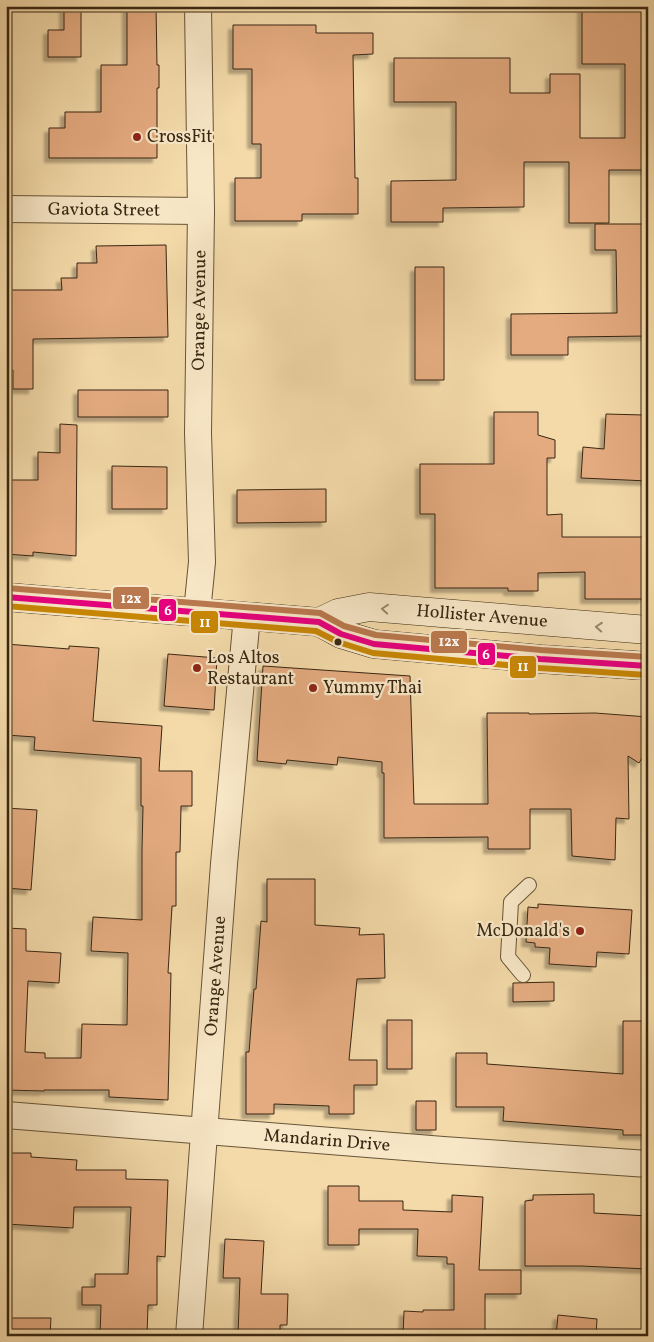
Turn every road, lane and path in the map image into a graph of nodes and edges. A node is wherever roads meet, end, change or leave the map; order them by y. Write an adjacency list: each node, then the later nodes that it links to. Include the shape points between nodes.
1 (198, 6): 3 (street, Orange Avenue)
2 (6, 209): 3 (street, Gaviota Street)
3 (200, 211): 5 (street, Orange Avenue, via 198,385 202,562)
4 (6, 596): 5 (main road, Hollister Avenue)
5 (197, 612): 6 (main road, Hollister Avenue)
6 (247, 616): 7 (main road, Hollister Avenue); 13 (street, Orange Avenue, via 224,864)
7 (318, 622): 8 (main road, Hollister Avenue, one-way to 7, via 369,607 338,613); 9 (main road, Hollister Avenue, via 341,634 374,644)
8 (648, 630)
9 (648, 666)
10 (529, 885): 11 (lane, via 511,902 508,957)
11 (523, 975)
12 (6, 1115): 13 (street, Mandarin Drive)
13 (205, 1130): 14 (street, Mandarin Drive); 15 (street, Orange Avenue)
14 (648, 1164)
15 (190, 1336)

